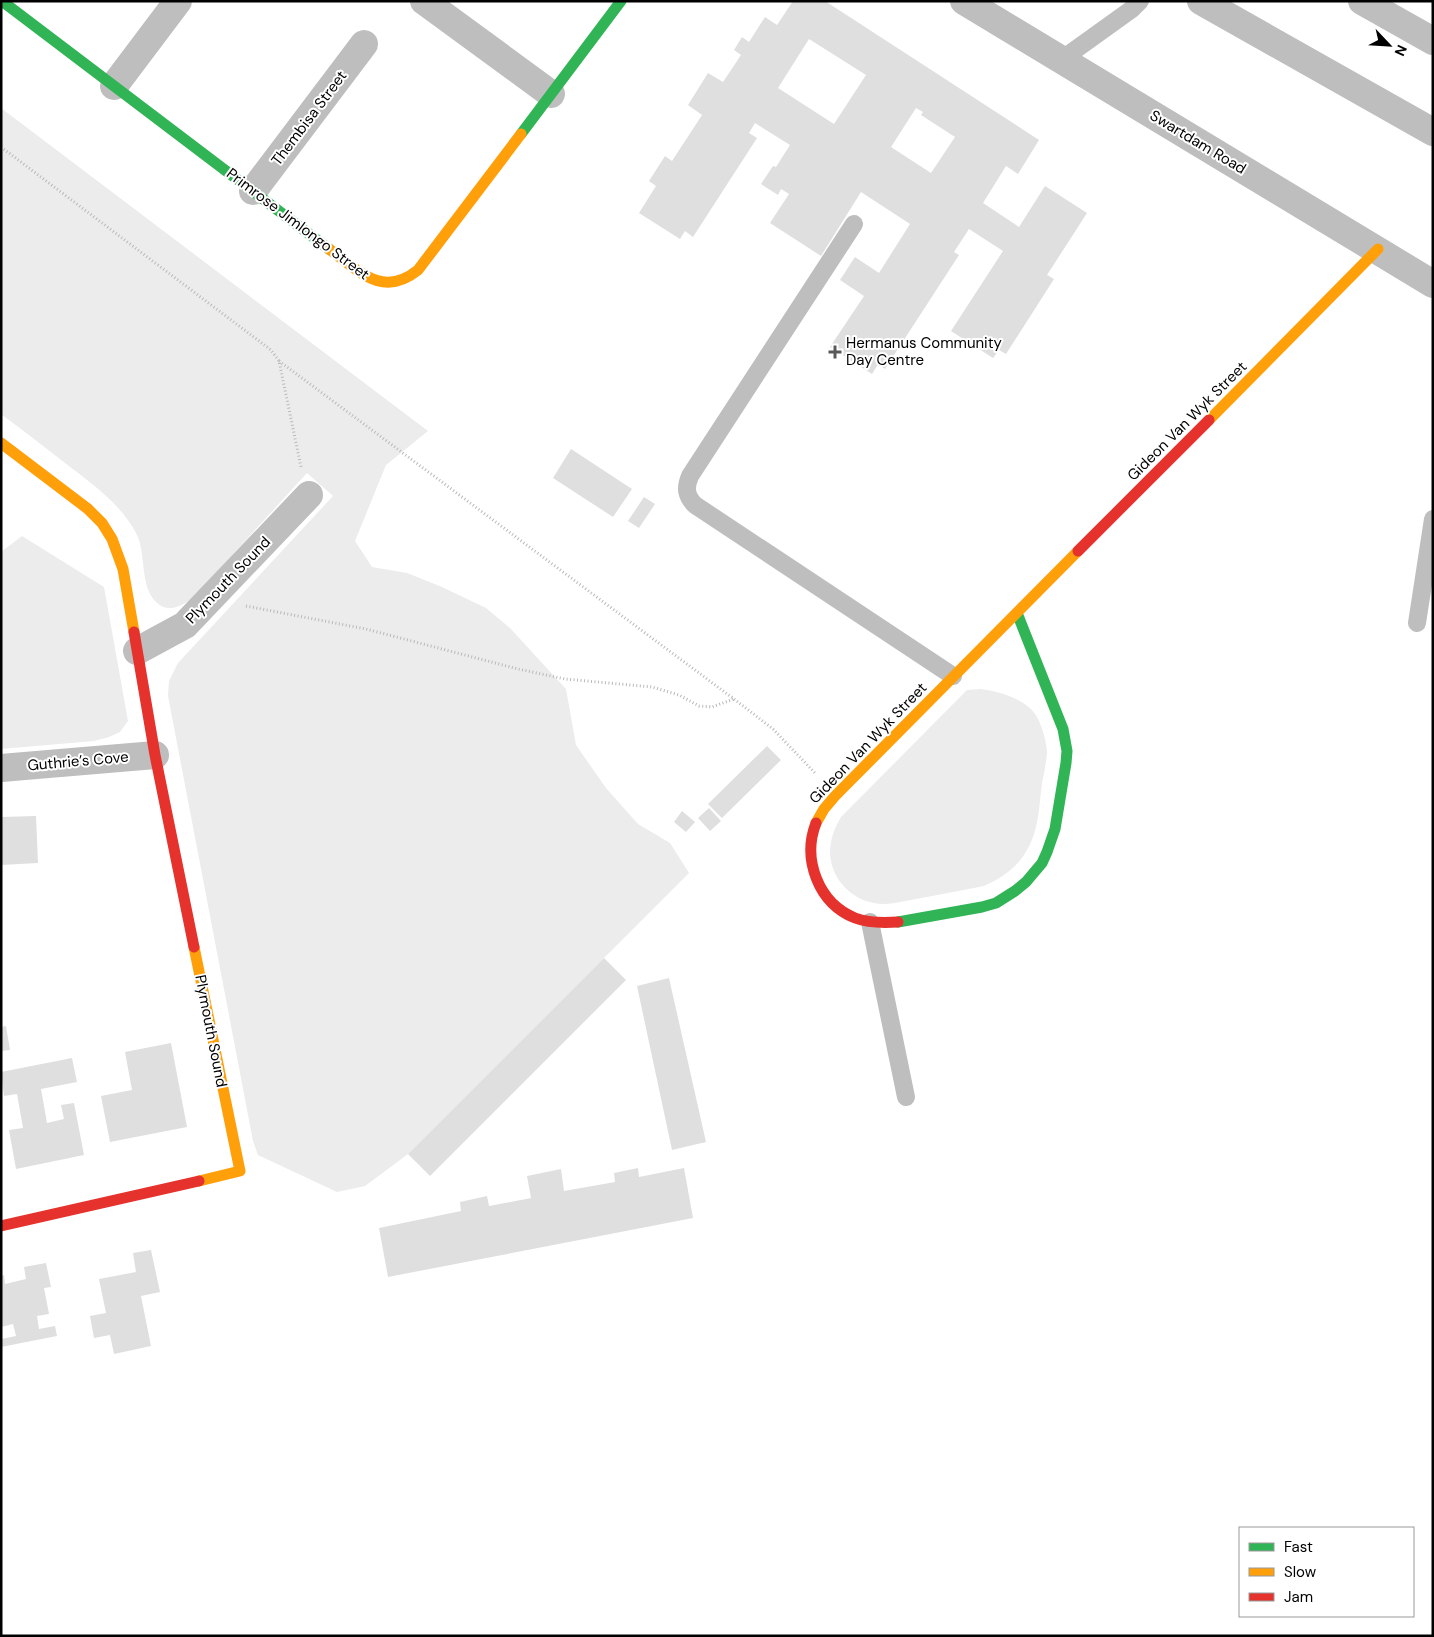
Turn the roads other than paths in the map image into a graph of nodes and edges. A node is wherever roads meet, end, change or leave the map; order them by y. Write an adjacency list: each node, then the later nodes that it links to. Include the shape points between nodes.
1 (2, 1): 12 (street, Primrose Jimlongo Street)
2 (178, 1): 12 (street)
3 (621, 1): 13 (street, Primrose Jimlongo Street)
4 (964, 1): 11 (street, Swartdam Road)
5 (1140, 1): 11 (lane)
6 (1201, 1): 14 (street)
7 (1362, 1): 9 (street)
8 (432, 3): 13 (street)
9 (1433, 41)
10 (364, 44): 15 (street, Thembisa Street)
11 (1061, 60): 17 (street, Swartdam Road)
12 (114, 86): 15 (street, Primrose Jimlongo Street)
13 (551, 94): 15 (street, Primrose Jimlongo Street, via 418,270 402,281 390,283 369,279)
14 (1432, 130)
15 (253, 191)
16 (854, 224): 25 (lane, via 690,476 687,494 695,505)
17 (1378, 250): 18 (street, Swartdam Road); 22 (street, Gideon Van Wyk Street)
18 (1433, 284)
19 (1, 443): 24 (street, Plymouth Sound, via 102,523 123,569)
20 (307, 498): 24 (street, Plymouth Sound, via 185,625)
21 (1433, 519): 23 (lane)
22 (1017, 613): 25 (street, Gideon Van Wyk Street); 28 (street, Gideon Van Wyk Street, via 1055,710 1067,751 1055,832 1044,860 1022,886 990,905 893,923)
23 (1417, 622)
24 (137, 651): 26 (street, Plymouth Sound)
25 (953, 676): 28 (street, Gideon Van Wyk Street, via 834,796 817,819 811,835 810,852 819,886 840,910)
26 (155, 755): 27 (street, Guthrie’s Cove); 30 (street, Plymouth Sound, via 240,1172)
27 (1, 768)
28 (870, 922): 29 (lane)
29 (906, 1097)
30 (1, 1226)

